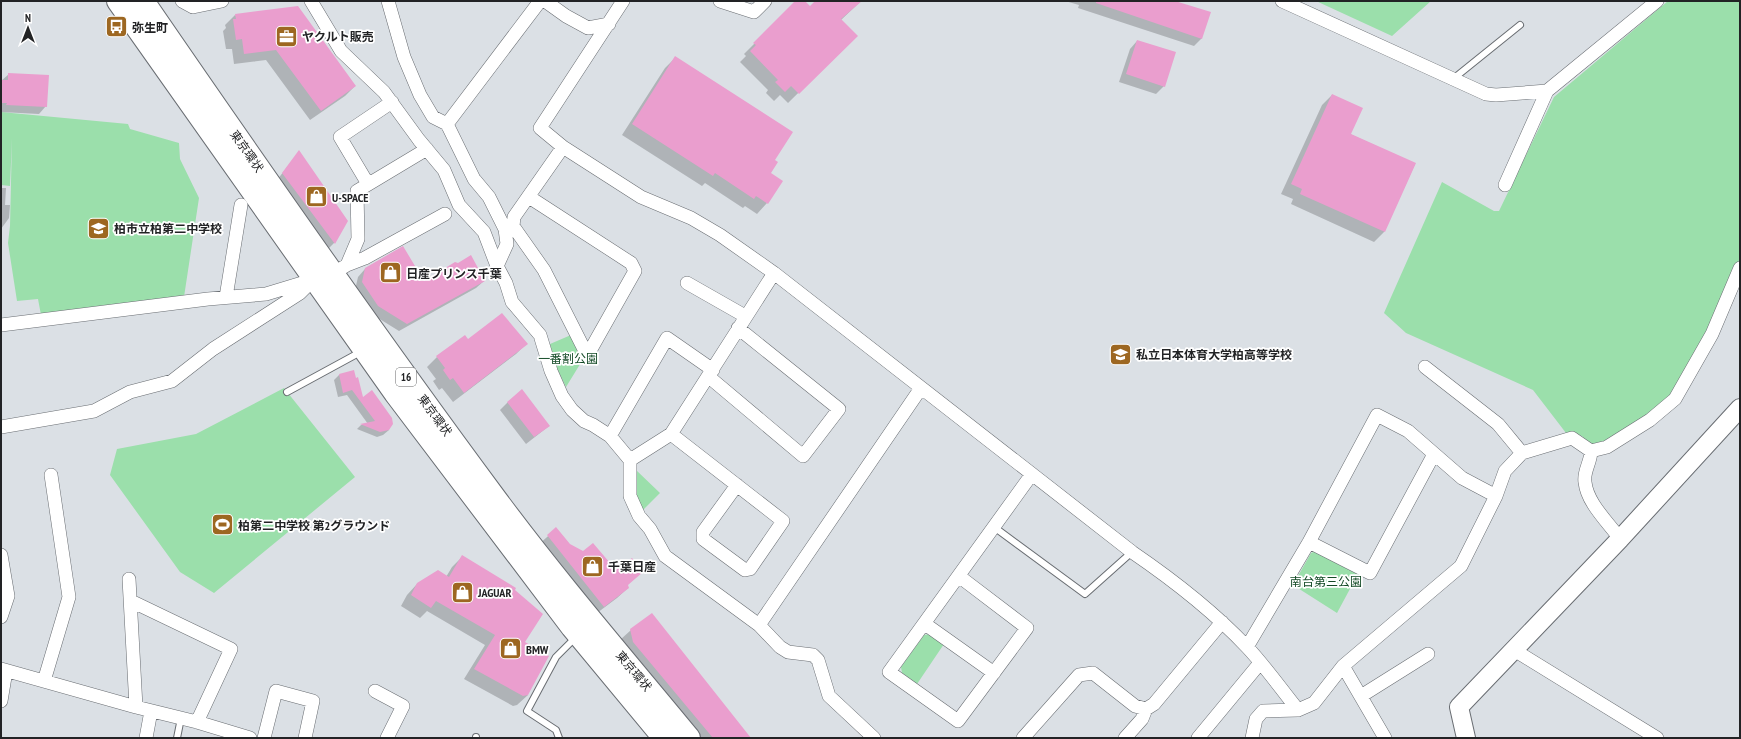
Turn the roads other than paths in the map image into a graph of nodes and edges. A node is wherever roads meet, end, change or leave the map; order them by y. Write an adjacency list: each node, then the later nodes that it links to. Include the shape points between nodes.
1 (118, 1): 29 (highway, 東京環状 / 16)
2 (143, 1): 29 (highway, 東京環状 / 16)
3 (182, 1): 4 (street, via 193,7)
4 (222, 1)
5 (311, 1): 18 (street, via 341,51)
6 (388, 1): 19 (street, via 404,57 420,95 433,117)
7 (540, 1): 19 (street)
8 (545, 1): 14 (street, via 588,28)
9 (623, 1): 14 (street)
10 (720, 1): 11 (street, via 754,12)
11 (765, 1)
12 (1282, 1): 16 (street)
13 (1657, 1): 17 (street)
14 (609, 24): 20 (street, via 540,128)
15 (1520, 26): 16 (lane)
16 (1453, 79): 17 (street, via 1486,94)
17 (1547, 91): 23 (street)
18 (392, 102): 21 (street); 22 (street, via 340,137)
19 (447, 124): 27 (street, via 474,179 489,197 505,229 507,244)
20 (563, 147): 24 (street); 30 (street, via 641,198 691,218 720,235)
21 (427, 149): 22 (street); 27 (street, via 444,170 459,205 484,232)
22 (368, 184): 29 (street, via 356,190 358,239)
23 (1505, 185)
24 (529, 197): 24 (street, via 514,217 514,226 544,270 584,348 591,348 635,271 631,264)
25 (241, 205): 32 (street)
26 (445, 214): 29 (street, via 365,258)
27 (497, 266): 44 (street, via 512,302 540,335 562,396 584,421)
28 (1740, 268): 45 (street, via 1712,334 1675,399 1650,420 1607,447)
29 (331, 273): 32 (street, via 266,294); 42 (street, via 212,349 172,381 130,392 94,410); 65 (highway, 東京環状 / 16, via 404,406); 92 (highway, 東京環状 / 16, via 493,496)
30 (774, 273): 33 (street); 39 (street)
31 (687, 283): 33 (street)
32 (226, 297): 34 (street)
33 (745, 316): 35 (street)
34 (1, 326)
35 (738, 328): 38 (street); 38 (street, via 839,409 803,456)
36 (355, 355): 40 (lane)
37 (1425, 367): 46 (street, via 1498,424)
38 (711, 373): 43 (street); 44 (street, via 667,338)
39 (921, 388): 49 (street); 64 (street)
40 (287, 392)
41 (1740, 408): 54 (street)
42 (1, 427)
43 (671, 434): 48 (street); 51 (street)
44 (610, 436): 48 (street)
45 (1590, 451): 46 (street, via 1572,438); 54 (street, via 1584,481 1588,495)
46 (1522, 453): 52 (street, via 1505,471)
47 (1434, 454): 52 (street, via 1462,478); 55 (street, via 1370,572); 55 (street, via 1408,431 1377,414)
48 (630, 460): 64 (street, via 630,496 639,516 650,529 665,556)
49 (1032, 474): 53 (street); 56 (street)
50 (51, 475): 73 (street, via 69,597)
51 (737, 485): 51 (street, via 783,521 750,569 745,570 703,539 703,532)
52 (1496, 496): 70 (street, via 1462,566)
53 (994, 527): 56 (lane, via 1085,594); 58 (street)
54 (1620, 538): 67 (street)
55 (1309, 542): 66 (street)
56 (1132, 552): 62 (street, via 1176,583)
57 (1, 555): 61 (street, via 8,596)
58 (960, 576): 63 (street); 72 (street, via 1027,628)
59 (129, 579): 60 (street)
60 (131, 601): 77 (street); 82 (street, via 231,649)
61 (1, 617)
62 (1222, 622): 66 (street); 78 (street, via 1154,704)
63 (925, 624): 72 (street); 72 (street, via 889,672 895,677 958,721)
64 (759, 625): 93 (street, via 788,652 814,655 818,660 829,696)
65 (579, 635): 90 (lane, via 556,657 527,711 556,730); 91 (highway, 東京環状 / 16)
66 (1247, 647): 69 (street)
67 (1514, 650): 99 (street, via 1459,707); 100 (street)
68 (1428, 654): 75 (street)
69 (1260, 662): 79 (street); 96 (street)
70 (1344, 666): 75 (street); 79 (street, via 1314,703)
71 (4, 670): 73 (street); 76 (street)
72 (994, 673)
73 (44, 681): 77 (street)
74 (375, 691): 89 (street, via 403,706)
75 (1361, 696): 98 (street)
76 (1, 701)
77 (136, 707): 80 (street)
78 (1146, 709): 94 (street, via 1136,706 1093,673 1079,675); 95 (street, via 1142,719)
79 (1298, 710): 97 (street, via 1263,711 1256,719)
80 (151, 711): 81 (street); 84 (street)
81 (181, 718): 82 (street); 85 (lane)
82 (197, 722): 83 (street)
83 (234, 736): 86 (street)
84 (146, 738)
85 (177, 738)
86 (250, 738)
87 (264, 738): 88 (street, via 276,691 313,701)
88 (305, 738)
89 (387, 738)
90 (559, 738)
91 (664, 738)
92 (689, 738)
93 (874, 738)
94 (1023, 738)
95 (1125, 738)
96 (1198, 738)
97 (1252, 738)
98 (1385, 738)
99 (1466, 738)
100 (1657, 738)

